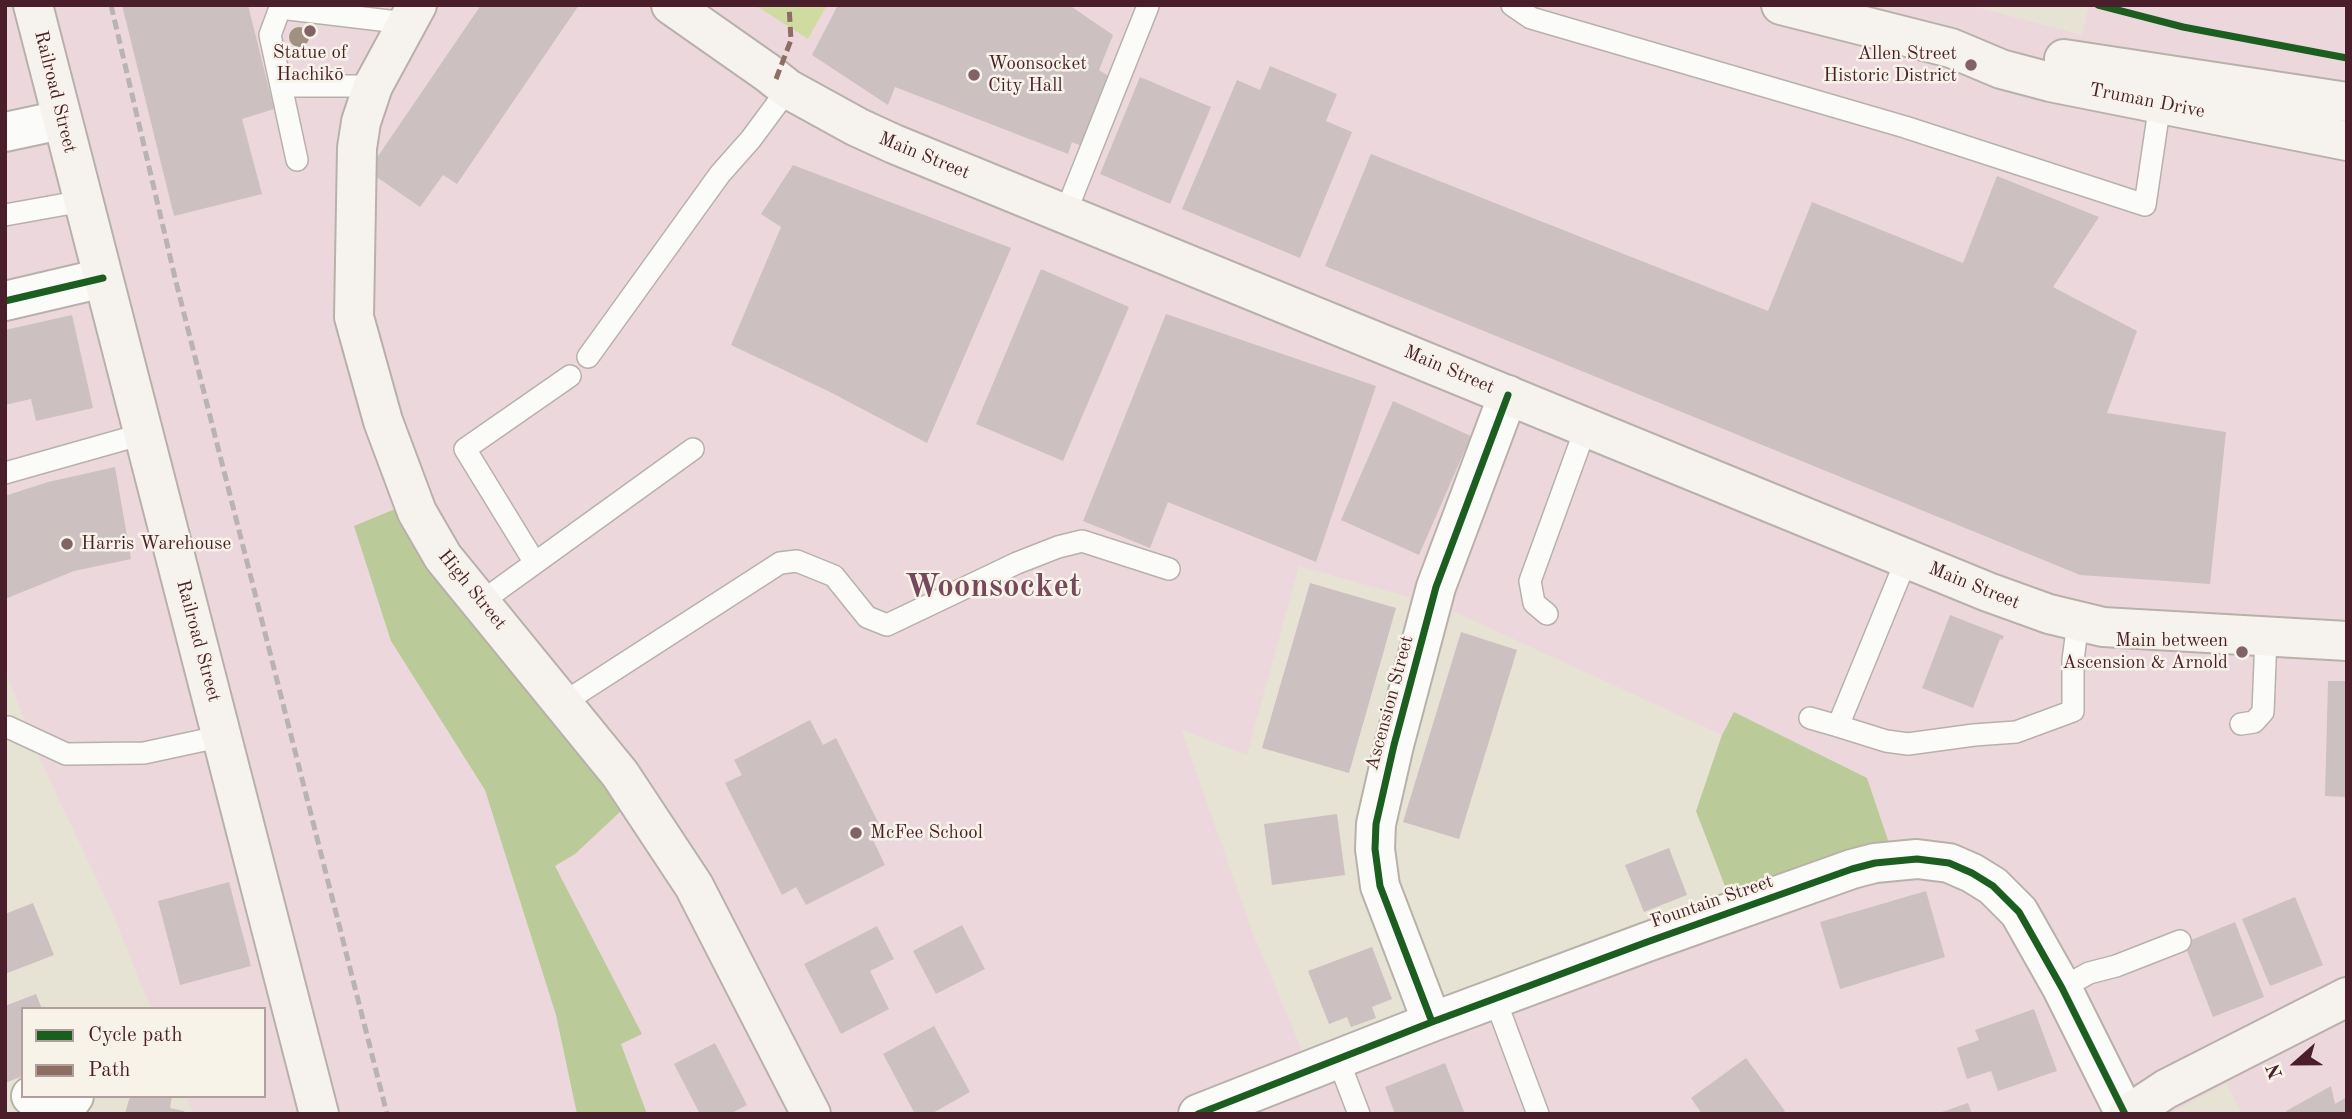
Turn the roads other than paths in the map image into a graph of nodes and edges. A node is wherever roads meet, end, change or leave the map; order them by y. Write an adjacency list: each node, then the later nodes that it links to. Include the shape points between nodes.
1 (33, 5): 13 (main road, Railroad Street)
2 (671, 5): 10 (main road, Main Street)
3 (1512, 5): 12 (lane, via 1531,18 1905,127 2145,205)
4 (1781, 5): 7 (main road, Truman Drive)
5 (1149, 6): 18 (lane)
6 (412, 14): 8 (lane, via 280,8 270,35); 9 (main road, High Street)
7 (1951, 48): 11 (main road, Truman Drive, via 2002,50); 12 (main road, Truman Drive, via 2001,69 2050,82)
8 (281, 86): 9 (lane); 16 (lane)
9 (373, 86): 32 (main road, High Street, via 357,148 354,317 371,385 417,512 443,557)
10 (788, 89): 18 (main road, Main Street, via 894,144); 22 (lane, via 720,174)
11 (2347, 102)
12 (2160, 103): 15 (main road, Truman Drive)
13 (61, 120): 14 (street); 17 (main road, Railroad Street)
14 (5, 132)
15 (2347, 141)
16 (297, 160)
17 (83, 201): 19 (lane); 20 (main road, Railroad Street)
18 (1065, 214): 24 (main road, Main Street)
19 (5, 215)
20 (103, 278): 21 (street); 26 (main road, Railroad Street)
21 (5, 301)
22 (588, 357)
23 (570, 376): 30 (lane, via 465,449)
24 (1508, 395): 25 (main road, Main Street); 47 (street, Ascension Street, via 1433,598 1376,824 1380,886)
25 (1586, 427): 29 (main road, Main Street); 33 (lane, via 1529,584 1536,605)
26 (144, 434): 28 (lane); 42 (main road, Railroad Street)
27 (694, 449): 30 (lane)
28 (5, 473)
29 (1907, 558): 34 (main road, Main Street); 40 (lane)
30 (535, 563): 32 (lane)
31 (1169, 569): 37 (lane, via 1082,541 1017,563 887,625 867,617 834,576 797,561 780,563)
32 (481, 602): 37 (main road, High Street)
33 (1547, 614)
34 (2078, 622): 35 (main road, Main Street); 40 (lane, via 2073,711 2016,732 1908,744)
35 (2266, 637): 36 (main road, Main Street); 39 (lane, via 2263,712 2254,722)
36 (2347, 641)
37 (563, 703): 52 (main road, High Street, via 620,774 694,886)
38 (1810, 718): 40 (lane)
39 (2241, 724)
40 (1838, 726)
41 (5, 728): 42 (lane, via 66,754 144,753)
42 (223, 736): 51 (main road, Railroad Street)
43 (2180, 941): 44 (lane, via 2088,973)
44 (2062, 988): 46 (street, Fountain Street, via 2026,923 1993,886 1950,863 1917,859 1852,869); 56 (street, Fountain Street)
45 (2347, 997): 56 (main road, via 2166,1089)
46 (1495, 999): 47 (street, Fountain Street); 55 (lane)
47 (1432, 1022): 48 (street, Fountain Street)
48 (1338, 1059): 53 (street, Fountain Street); 54 (lane)
49 (42, 1098): 50 (street, via 69,1103)
50 (73, 1098)
51 (319, 1114)
52 (811, 1114)
53 (1198, 1114)
54 (1359, 1114)
55 (1538, 1114)
56 (2127, 1114)

